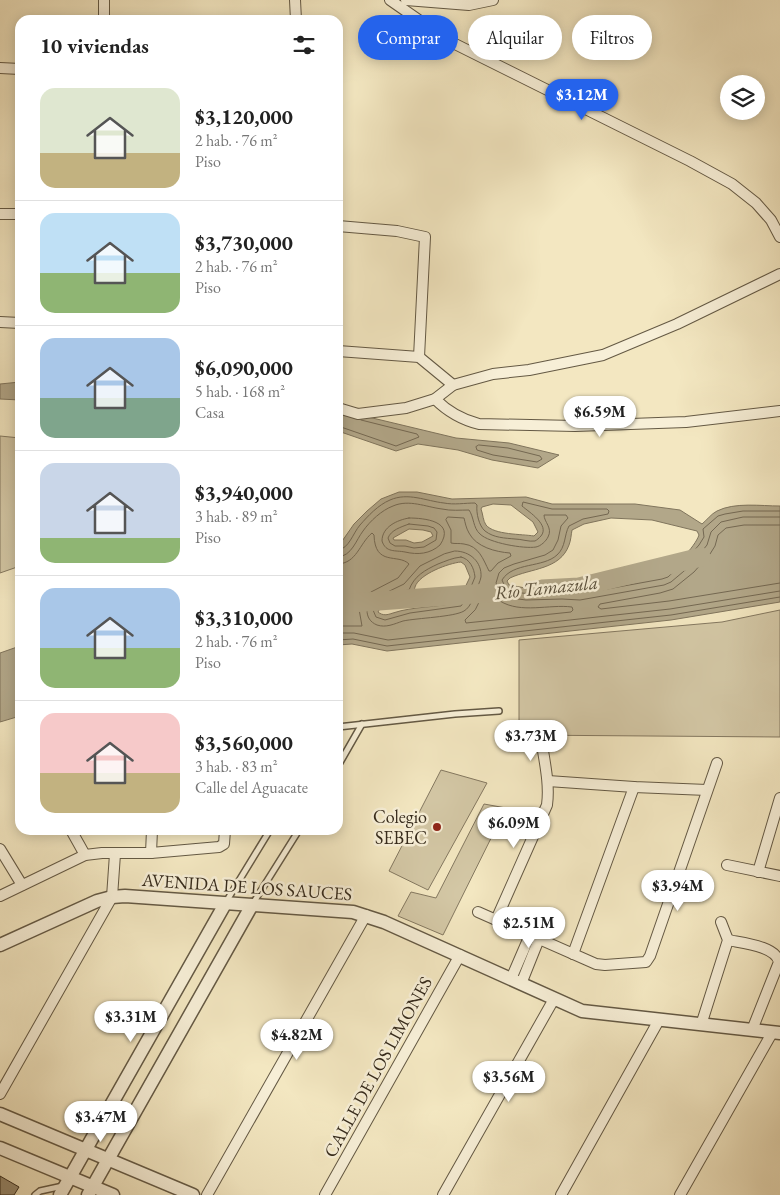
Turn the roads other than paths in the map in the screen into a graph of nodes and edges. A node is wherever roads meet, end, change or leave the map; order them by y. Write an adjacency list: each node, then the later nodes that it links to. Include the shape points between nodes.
1 (104, 0): 6 (street)
2 (295, 0): 7 (street)
3 (390, 0): 13 (street, via 449,41 732,184 756,203)
4 (406, 0): 5 (street, via 469,5)
5 (493, 0)
6 (104, 15)
7 (296, 15)
8 (0, 68): 9 (street)
9 (15, 69)
10 (0, 214): 11 (street)
11 (15, 214)
12 (343, 226): 18 (street, via 397,230 425,237)
13 (780, 237)
14 (780, 274): 19 (street, via 685,321 603,355 493,374)
15 (0, 322): 16 (street)
16 (15, 323)
17 (343, 351): 18 (street)
18 (419, 357): 19 (street)
19 (453, 385): 20 (street)
20 (435, 399): 21 (street, via 380,413 358,414); 22 (street, via 468,422 479,424 575,426 686,422)
21 (343, 410)
22 (780, 411)
23 (499, 711): 24 (lane)
24 (362, 724): 25 (lane); 27 (lane)
25 (343, 726)
26 (541, 738): 29 (street)
27 (343, 757)
28 (717, 763): 31 (street)
29 (548, 781): 30 (street); 52 (street, via 549,793 544,812)
30 (634, 787): 31 (street); 57 (street)
31 (707, 790): 57 (street, via 646,962 605,965)
32 (780, 798): 43 (street)
33 (74, 835): 41 (street)
34 (152, 835): 39 (street)
35 (225, 835): 39 (street, via 224,844 219,847)
36 (267, 835): 48 (lane)
37 (296, 835): 49 (lane)
38 (0, 849): 45 (street)
39 (152, 853): 40 (street)
40 (115, 854): 41 (street); 47 (street)
41 (85, 855): 45 (street)
42 (727, 865): 43 (street)
43 (758, 872): 44 (street)
44 (780, 876)
45 (22, 884): 46 (street)
46 (0, 896)
47 (112, 897): 48 (street, AVENIDA DE LOS SAUCES); 56 (street, AVENIDA DE LOS SAUCES, via 83,906); 65 (street)
48 (225, 904): 49 (street, AVENIDA DE LOS SAUCES); 68 (street)
49 (252, 905): 51 (street, AVENIDA DE LOS SAUCES); 69 (street)
50 (478, 912): 52 (street)
51 (366, 914): 58 (street, AVENIDA DE LOS SAUCES); 75 (street)
52 (496, 920): 54 (street)
53 (721, 922): 55 (street)
54 (534, 937): 57 (street); 59 (street)
55 (728, 940): 62 (street); 63 (street, via 770,950 779,958)
56 (0, 945)
57 (573, 954)
58 (460, 955): 59 (street, AVENIDA DE LOS SAUCES); 76 (street, CALLE DE LOS LIMONES)
59 (516, 982): 60 (street, AVENIDA DE LOS SAUCES)
60 (554, 999): 61 (street, AVENIDA DE LOS SAUCES, via 595,1013); 77 (street)
61 (658, 1020): 62 (street, AVENIDA DE LOS SAUCES); 78 (street)
62 (701, 1025): 63 (street, AVENIDA DE LOS SAUCES)
63 (752, 1030): 64 (street, AVENIDA DE LOS SAUCES)
64 (776, 1033): 79 (street)
65 (0, 1094)
66 (0, 1114): 68 (street)
67 (0, 1148): 70 (street)
68 (85, 1151): 69 (street); 70 (street)
69 (107, 1160): 71 (street); 74 (street)
70 (65, 1186): 71 (street); 72 (lane)
71 (90, 1191): 73 (street)
72 (35, 1195)
73 (113, 1195)
74 (193, 1195)
75 (207, 1195)
76 (325, 1195)
77 (443, 1195)
78 (561, 1195)
79 (680, 1195)

